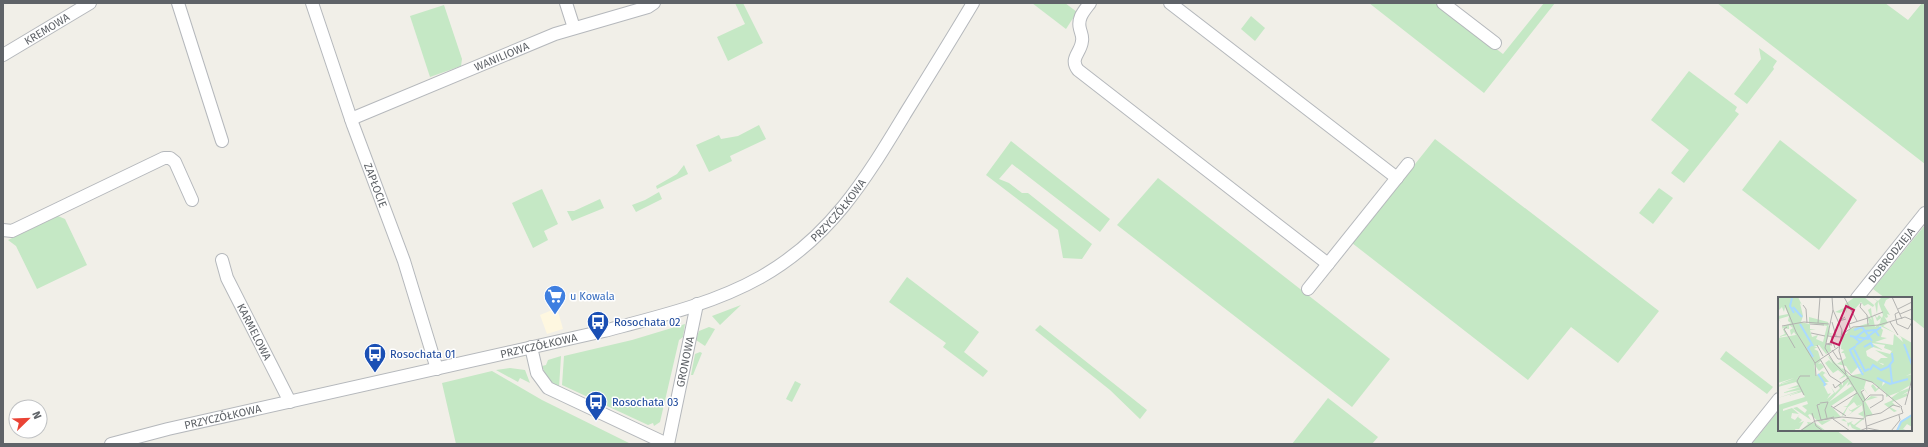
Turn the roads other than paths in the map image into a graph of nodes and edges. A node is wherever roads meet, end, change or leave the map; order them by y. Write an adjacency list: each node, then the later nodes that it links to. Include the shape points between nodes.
1 (90, 3): 12 (street, KREMOWA)
2 (178, 3): 14 (street)
3 (312, 3): 13 (street, ZAPŁOCIE)
4 (566, 3): 10 (street)
5 (654, 3): 10 (street, WANILIOWA, via 645,8)
6 (973, 3): 24 (street, PRZYCZÓŁKOWA, via 867,175 837,216 812,240 779,265 744,286)
7 (1090, 3): 21 (street, via 1080,18 1082,41 1074,57 1078,70)
8 (1170, 3): 16 (street)
9 (1443, 3): 11 (street)
10 (574, 28): 13 (street, WANILIOWA)
11 (1495, 44)
12 (3, 55)
13 (351, 119): 26 (street, ZAPŁOCIE, via 404,261)
14 (222, 141)
15 (1408, 164): 16 (street)
16 (1397, 178): 21 (street)
17 (192, 200): 19 (street, via 175,162 170,158 164,158 12,231)
18 (1925, 213): 23 (street, DOBRODZIEJA)
19 (3, 230)
20 (222, 260): 28 (street, KARMELOWA, via 228,278)
21 (1328, 264): 22 (street)
22 (1308, 288)
23 (1858, 297)
24 (697, 304): 25 (street, PRZYCZÓŁKOWA, via 639,322); 30 (street, GRONOWA)
25 (531, 348): 26 (street, PRZYCZÓŁKOWA); 30 (street, via 537,374 548,388)
26 (437, 369): 28 (street, PRZYCZÓŁKOWA)
27 (1778, 400): 31 (street)
28 (290, 402): 29 (street, PRZYCZÓŁKOWA)
29 (110, 444)
30 (667, 444)
31 (1743, 444)

